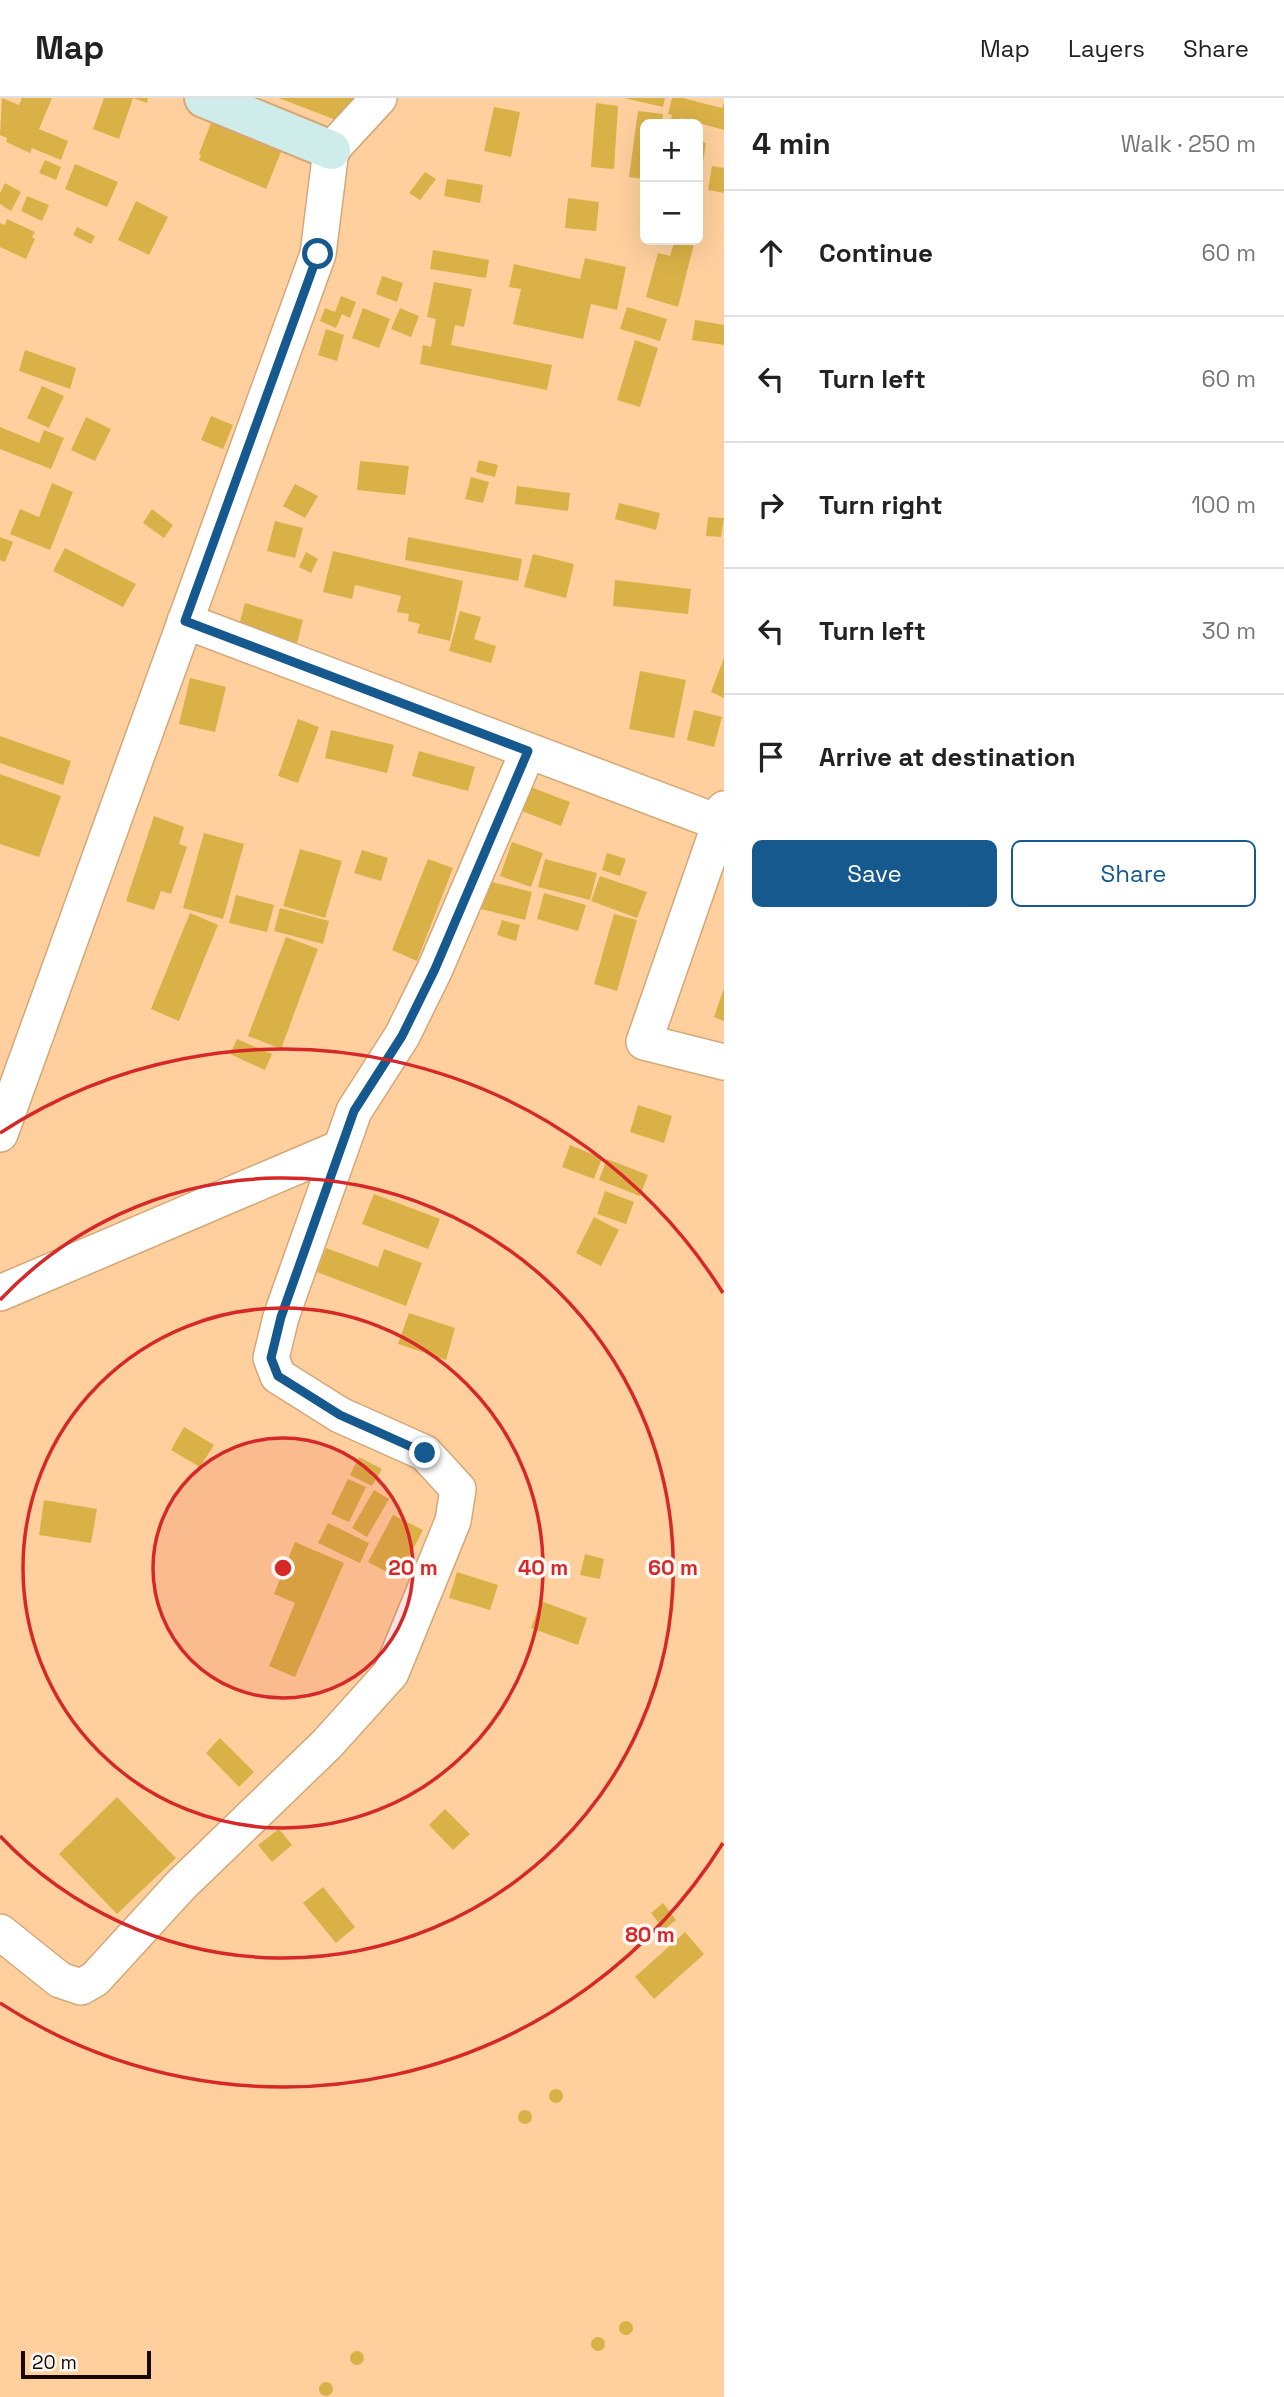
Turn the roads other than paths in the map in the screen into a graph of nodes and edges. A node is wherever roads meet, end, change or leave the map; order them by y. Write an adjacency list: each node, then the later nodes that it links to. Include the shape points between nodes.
1 (204, 98): 3 (street)
2 (379, 98): 3 (street)
3 (331, 150): 4 (street, via 318,254)
4 (185, 621): 5 (street); 8 (street)
5 (528, 751): 6 (street); 9 (street, via 435,969 402,1036 354,1111)
6 (722, 816): 7 (street, via 644,1042)
7 (724, 1062)
8 (0, 1134)
9 (340, 1148): 10 (street); 11 (street, via 271,1358 278,1376 340,1415 425,1453 458,1489 453,1521 391,1673 327,1744 181,1885 95,1979 81,1987 60,1980)
10 (0, 1293)
11 (0, 1932)

